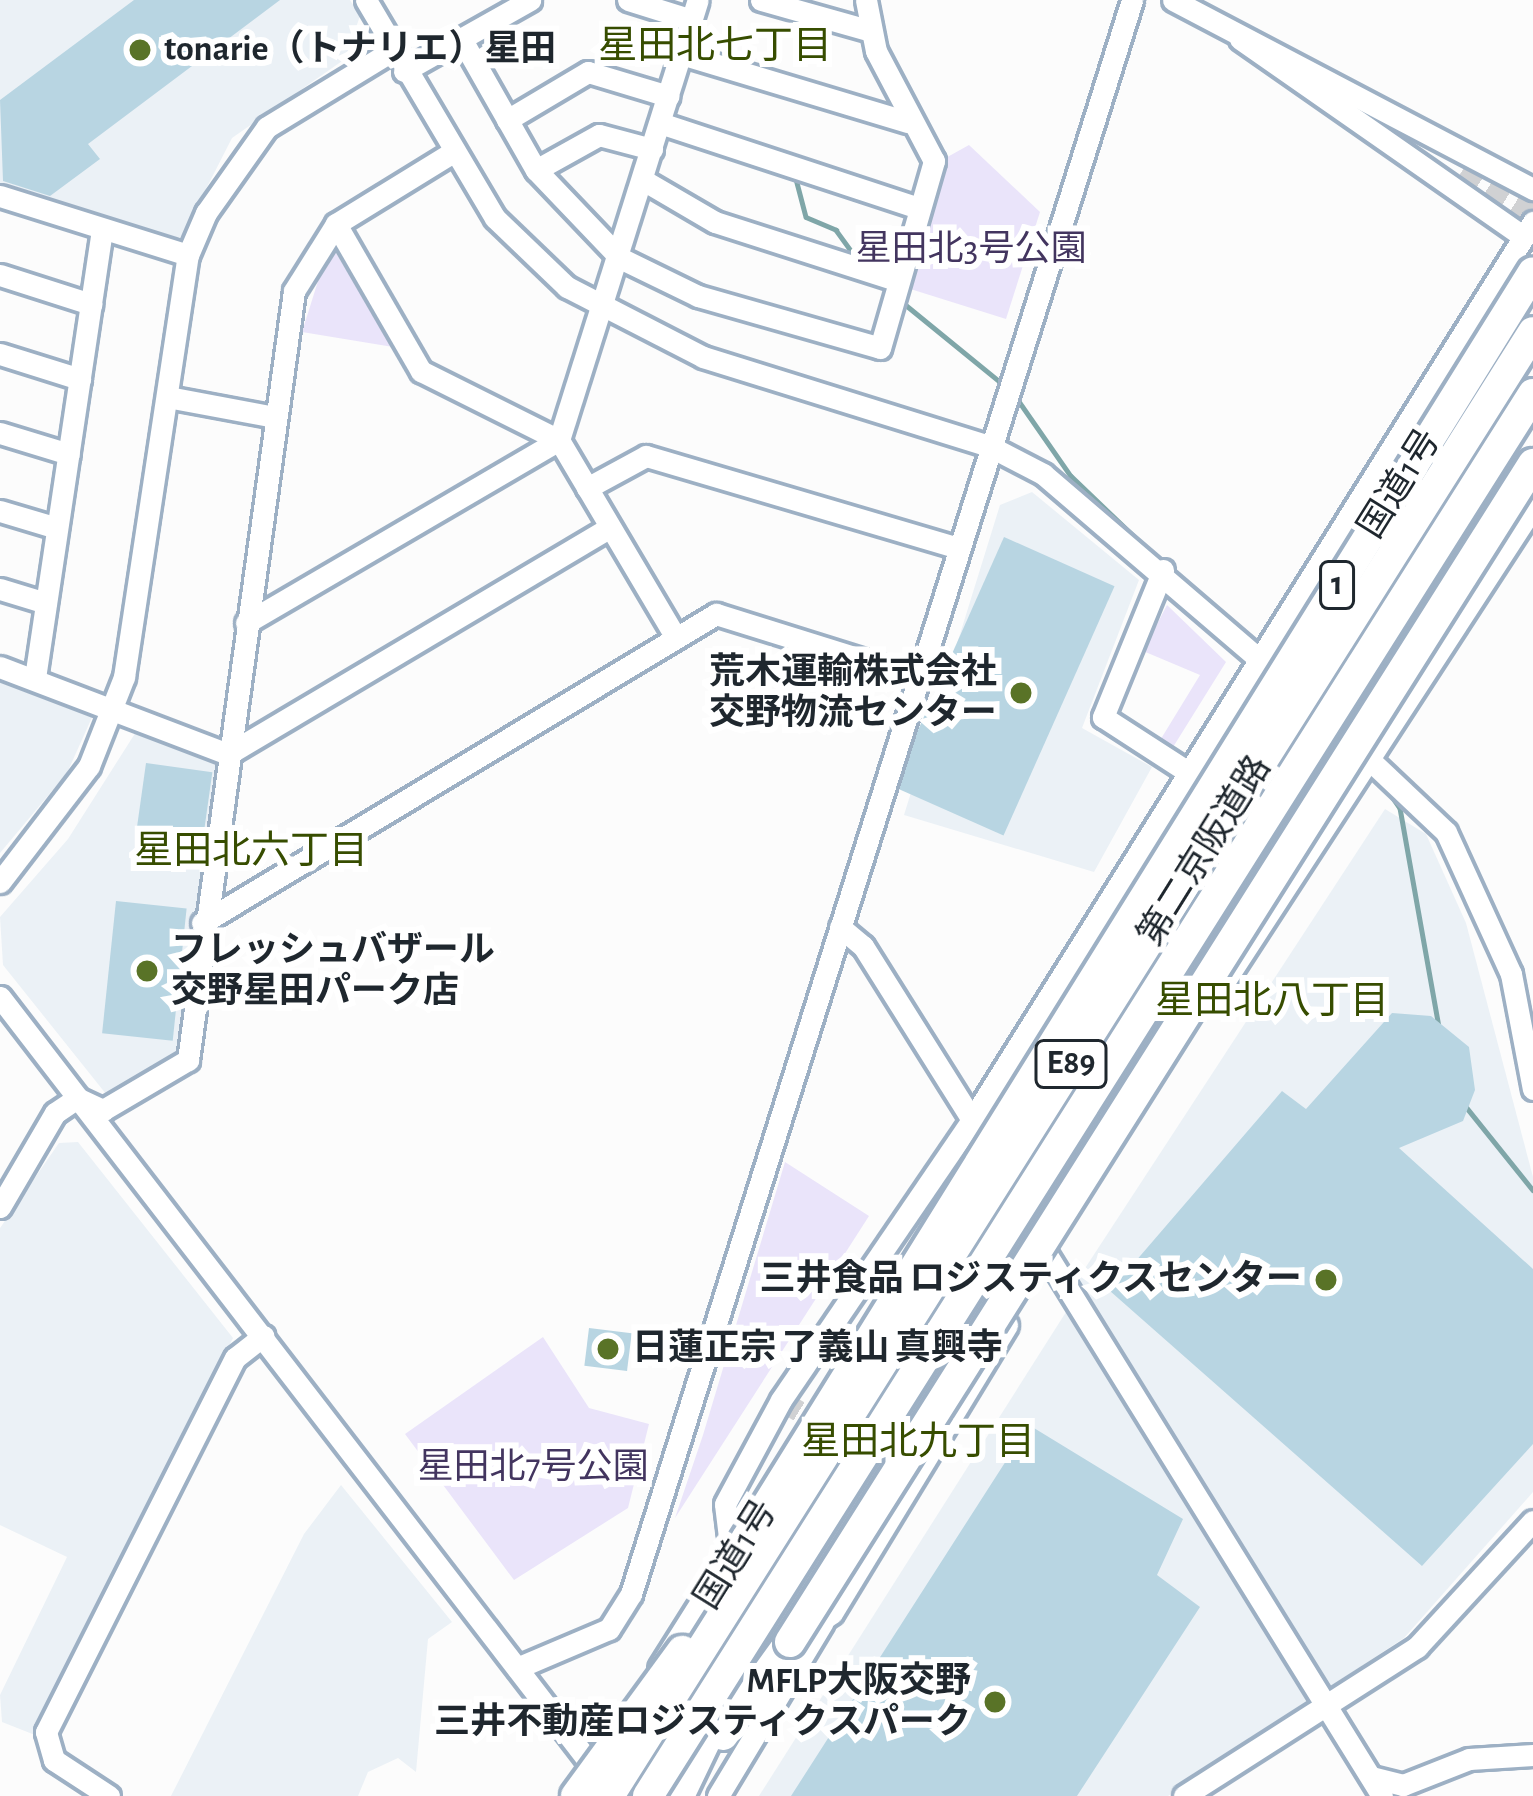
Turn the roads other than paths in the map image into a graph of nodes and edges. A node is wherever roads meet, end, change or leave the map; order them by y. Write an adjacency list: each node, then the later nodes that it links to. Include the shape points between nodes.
1 (366, 0): 14 (street)
2 (530, 0): 8 (street)
3 (628, 0): 9 (street)
4 (761, 0): 11 (street)
5 (866, 0): 11 (street)
6 (1132, 0): 46 (street)
7 (1173, 0): 10 (street)
8 (501, 7): 12 (street)
9 (695, 10): 13 (street)
10 (1226, 26): 21 (street); 24 (street); 29 (street)
11 (871, 31): 17 (street)
12 (462, 40): 14 (street); 16 (street)
13 (682, 54): 15 (street); 17 (street)
14 (399, 61): 20 (street); 30 (street, via 267,128 229,171)
15 (668, 97): 16 (street, via 588,72); 18 (street)
16 (506, 120): 22 (street)
17 (908, 122): 26 (street, via 934,161)
18 (660, 123): 19 (street); 26 (street)
19 (652, 149): 22 (street, via 599,135); 23 (street)
20 (453, 152): 27 (street); 36 (street, via 495,218)
21 (1463, 169)
22 (536, 170): 31 (street)
23 (643, 180): 31 (street); 34 (street, via 715,222)
24 (1533, 189)
25 (0, 196): 28 (street)
26 (919, 208): 34 (street)
27 (336, 224): 42 (street, via 294,291); 45 (street, via 421,370)
28 (103, 229): 30 (street); 35 (street)
29 (1529, 229): 43 (street)
30 (188, 255): 41 (street)
31 (620, 258): 34 (street, via 698,296 880,348); 36 (street)
32 (1533, 272): 54 (highway, 国道1号 / 1, bridge)
33 (0, 275): 35 (street)
34 (896, 280)
35 (91, 304): 39 (street)
36 (602, 308): 45 (street); 46 (street, via 703,358)
37 (1533, 332): 82 (highway, 第二京阪道路 / E89, bridge)
38 (0, 354): 39 (street)
39 (80, 379): 47 (street)
40 (1533, 394): 83 (highway, 第二京阪道路 / E89, bridge)
41 (168, 397): 42 (street); 65 (street)
42 (275, 417): 59 (street)
43 (1411, 418): 54 (street, via 1404,465); 61 (street)
44 (0, 433): 47 (street)
45 (559, 440): 49 (street); 59 (street)
46 (989, 446): 55 (street); 56 (street, via 1074,494)
47 (69, 454): 53 (street)
48 (1533, 464): 85 (highway, bridge)
49 (587, 488): 52 (street); 55 (street, via 646,456)
50 (1533, 507): 67 (street)
51 (0, 511): 53 (street)
52 (610, 527): 60 (street); 66 (street)
53 (58, 528): 58 (street)
54 (1361, 547): 69 (highway, 国道1号 / 1, bridge)
55 (958, 548): 63 (street)
56 (1163, 571): 61 (street); 68 (street, via 1103,717)
57 (0, 590): 58 (street)
58 (46, 603): 64 (street)
59 (246, 622): 66 (street)
60 (676, 638): 63 (street, via 716,614); 72 (street)
61 (1259, 659): 67 (street); 68 (street)
62 (0, 667): 64 (street)
63 (918, 677): 73 (street)
64 (35, 678): 65 (street)
65 (113, 707): 66 (street); 71 (street, via 64,806)
66 (228, 754): 72 (street)
67 (1370, 757): 75 (street, via 1446,832 1480,892 1511,974); 79 (street)
68 (1188, 772): 70 (street)
69 (1204, 799): 70 (street); 82 (highway, 国道1号 / 1, bridge)
70 (1168, 804): 77 (street)
71 (0, 882)
72 (202, 923): 76 (street, via 188,1060 103,1110)
73 (840, 927): 77 (street, via 862,946); 86 (street, via 622,1615)
74 (0, 997): 76 (street)
75 (1533, 1088)
76 (77, 1098): 78 (street, via 56,1113); 80 (street)
77 (972, 1120): 82 (street, via 781,1400 725,1504)
78 (0, 1207)
79 (1048, 1256): 84 (street); 87 (street)
80 (263, 1336): 86 (street); 91 (street, via 235,1358 46,1732 54,1760)
81 (1533, 1521): 87 (street, via 1417,1647)
82 (740, 1568): 90 (highway, bridge, via 633,1709)
83 (777, 1590): 92 (highway, 第二京阪道路 / E89, bridge); 93 (highway, bridge)
84 (824, 1620): 85 (street); 94 (street)
85 (790, 1642): 93 (highway)
86 (517, 1668): 90 (street)
87 (1327, 1706): 89 (street); 95 (street)
88 (1533, 1755): 89 (street, via 1469,1759)
89 (1376, 1787)
90 (596, 1792)
91 (109, 1796)
92 (648, 1796)
93 (680, 1796)
94 (718, 1796)
95 (1184, 1796)

